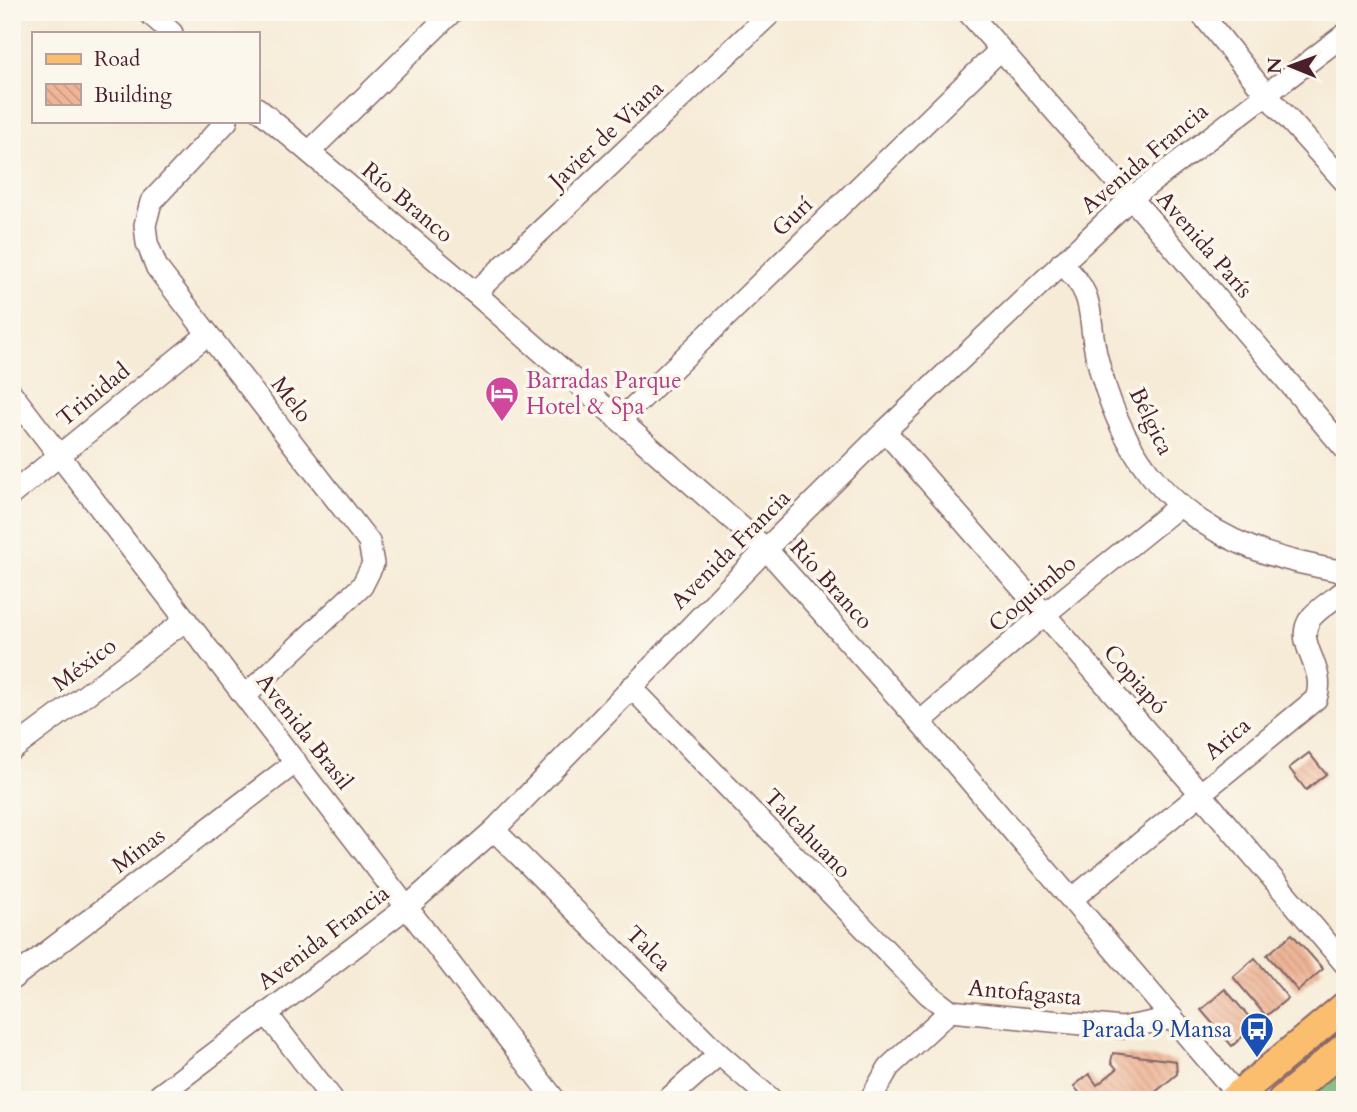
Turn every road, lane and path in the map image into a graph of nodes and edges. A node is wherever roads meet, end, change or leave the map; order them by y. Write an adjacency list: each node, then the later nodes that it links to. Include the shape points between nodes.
1 (148, 12): 6 (street)
2 (452, 12): 12 (street)
3 (772, 12): 16 (street, Javier de Viana)
4 (968, 12): 8 (street, Avenida París)
5 (1200, 12): 9 (street)
6 (171, 32)
7 (1345, 34): 9 (street, Avenida Francia)
8 (1000, 50): 14 (street, Avenida París); 19 (street, Gurí)
9 (1265, 93): 13 (street); 14 (street, Avenida Francia)
10 (259, 110): 12 (street, Río Branco)
11 (227, 122): 17 (street, Melo, via 150,202 145,225 146,243 157,268)
12 (309, 152): 16 (street, Río Branco)
13 (1345, 182)
14 (1130, 198): 15 (street, Avenida Francia); 21 (street, Avenida París)
15 (1061, 263): 20 (street, Avenida Francia); 24 (street, Bélgica, via 1087,293 1096,353 1132,449 1153,480)
16 (475, 293): 19 (street, Río Branco)
17 (208, 334): 22 (street, Trinidad); 31 (street, Melo, via 369,542 373,564 362,586)
18 (12, 394): 22 (street, Avenida Brasil)
19 (620, 420): 25 (street, Río Branco)
20 (885, 430): 25 (street, Avenida Francia); 28 (street, Copiapó)
21 (1345, 449)
22 (60, 455): 23 (street, Trinidad); 29 (street, Avenida Brasil)
23 (12, 494)
24 (1179, 506): 26 (street, Bélgica, via 1252,548); 28 (street, Coquimbo)
25 (766, 549): 30 (street, Avenida Francia); 32 (street, Río Branco)
26 (1345, 572)
27 (1345, 590): 35 (street, Arica, via 1310,619 1306,634 1307,649 1319,674 1321,687 1316,699)
28 (1045, 614): 32 (street, Coquimbo); 35 (street, Copiapó)
29 (186, 620): 31 (street, Avenida Brasil); 33 (street, México)
30 (631, 687): 36 (street, Avenida Francia); 42 (street, Talcahuano)
31 (245, 696): 34 (street, Avenida Brasil)
32 (920, 722): 37 (street, Río Branco)
33 (12, 750)
34 (296, 762): 38 (street, Avenida Brasil); 40 (street, Minas)
35 (1201, 794): 37 (street, Arica); 39 (street, Copiapó)
36 (494, 830): 38 (street, Avenida Francia); 46 (street, Talca)
37 (1072, 899): 44 (street, Río Branco)
38 (407, 907): 43 (street, Avenida Francia); 50 (street, Avenida Brasil)
39 (1345, 964)
40 (12, 979)
41 (1345, 1006): 47 (main road)
42 (950, 1012): 44 (street, Antofagasta, via 1122,1028); 53 (street, Antofagasta, via 889,1067)
43 (266, 1013): 48 (street, Avenida Francia); 49 (street)
44 (1173, 1018): 47 (street, Río Branco)
45 (1345, 1047): 54 (main road)
46 (719, 1055): 51 (street); 52 (street, Talca)
47 (1237, 1098)
48 (153, 1100)
49 (333, 1100)
50 (555, 1100)
51 (667, 1100)
52 (772, 1100)
53 (870, 1100)
54 (1282, 1100)

